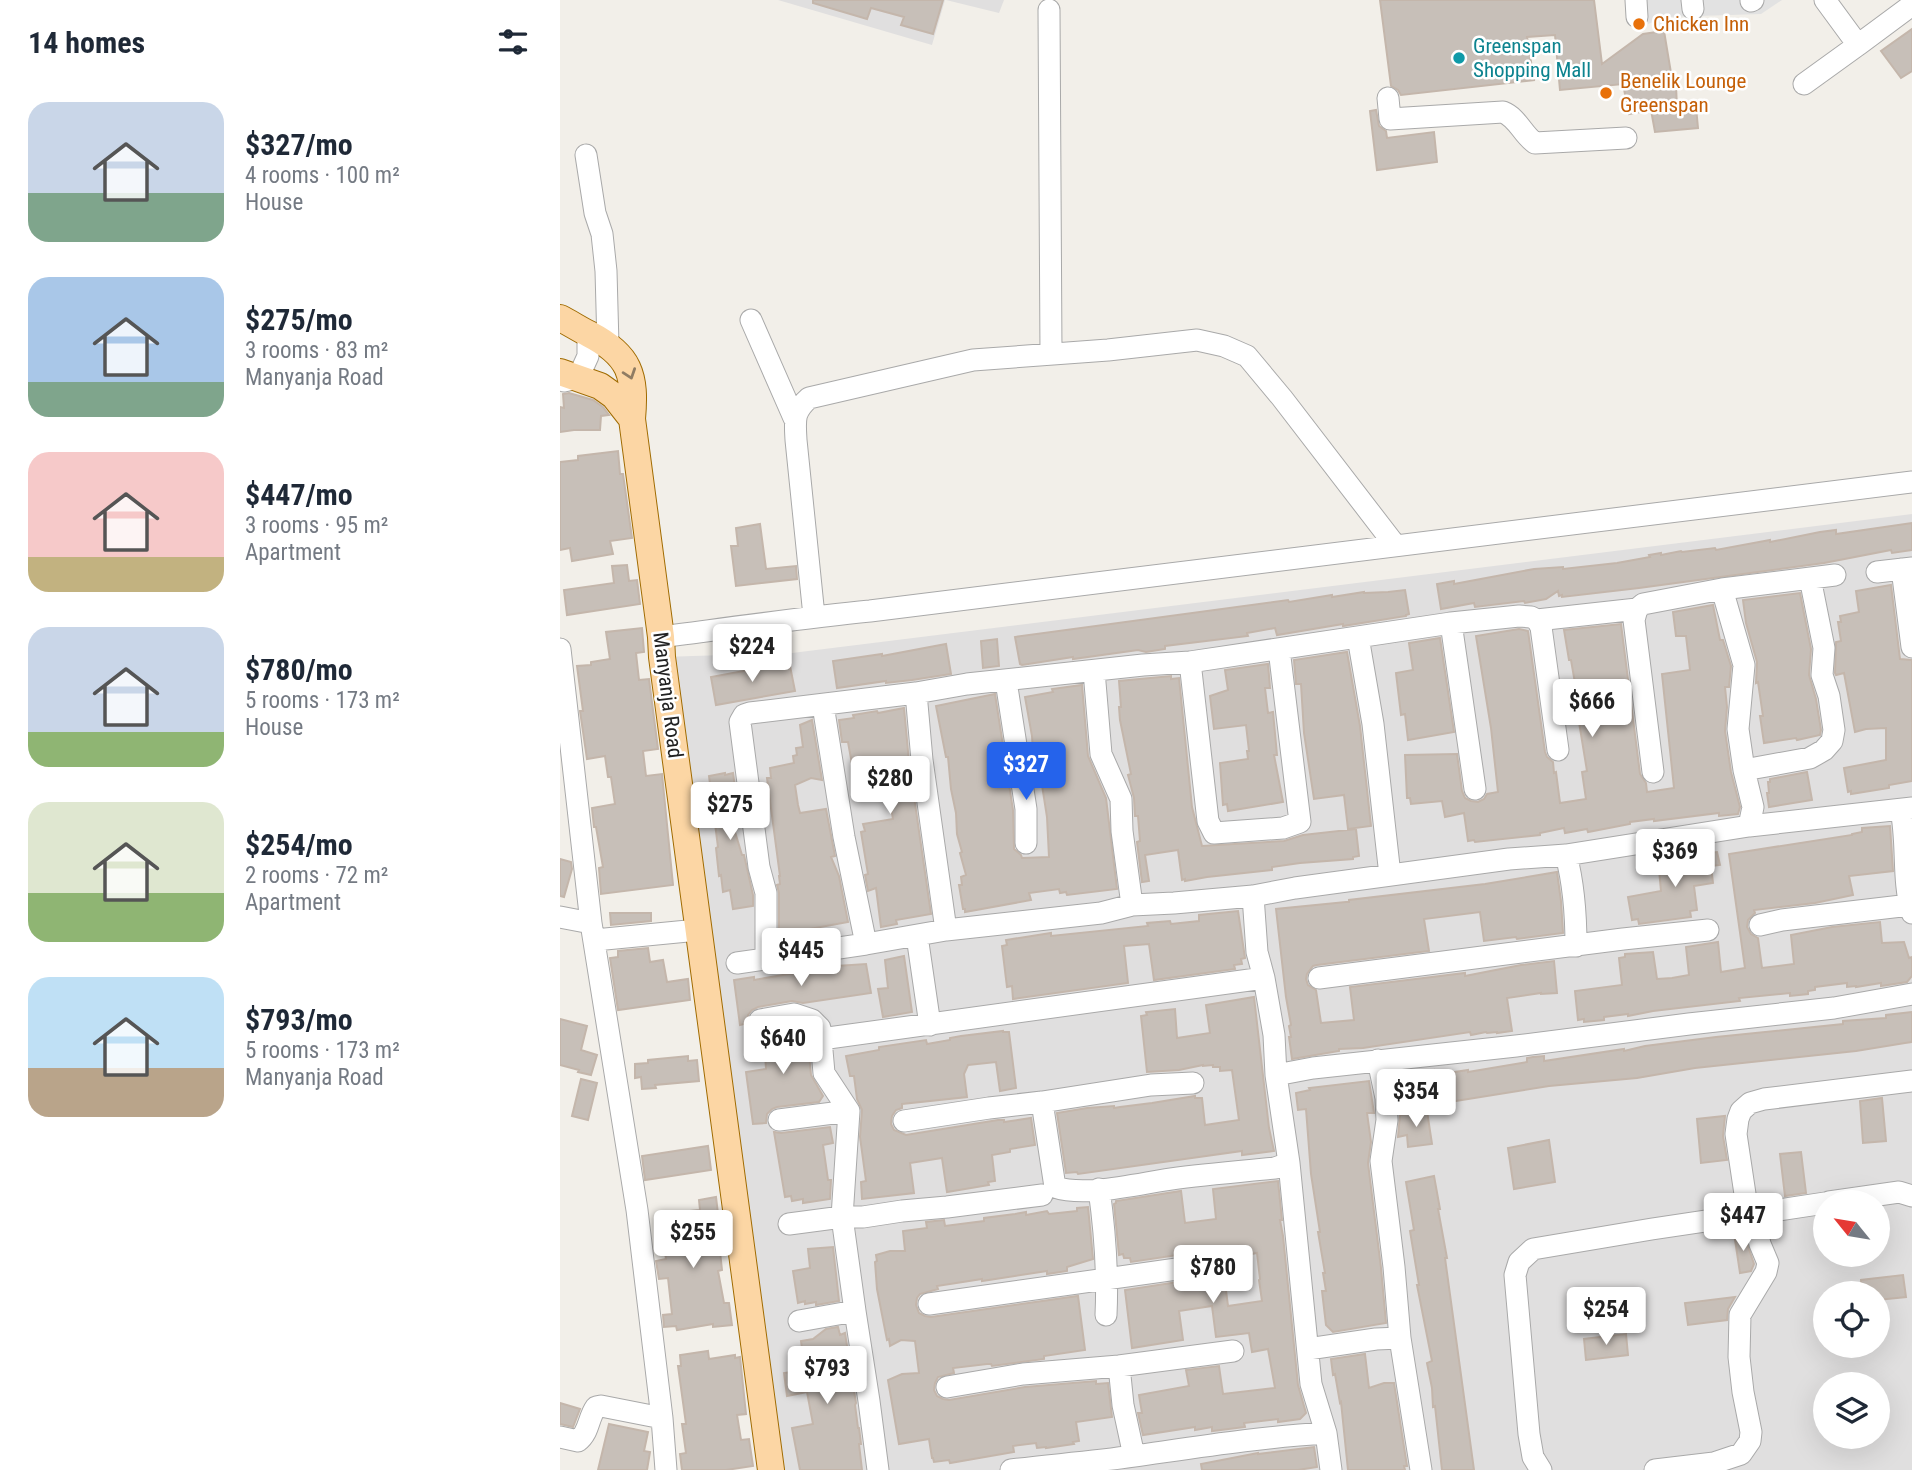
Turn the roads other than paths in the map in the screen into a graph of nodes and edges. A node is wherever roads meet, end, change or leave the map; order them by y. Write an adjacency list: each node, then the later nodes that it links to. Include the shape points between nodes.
1 (1825, 0): 4 (street)
2 (1912, 5): 4 (street)
3 (1049, 10): 12 (street)
4 (1858, 45): 5 (street)
5 (1804, 84)
6 (1388, 98): 7 (street, via 1390,119 1503,112 1535,143)
7 (1626, 138)
8 (586, 155): 11 (street, via 606,271)
9 (560, 318): 11 (main road, Manyanja Road)
10 (751, 320): 14 (street)
11 (598, 339): 13 (street); 15 (main road, Manyanja Road, one-way to 15, via 625,361 631,373)
12 (1052, 354): 14 (street, via 973,360 821,394 809,397); 17 (street, via 1198,340 1247,356)
13 (566, 377): 15 (main road, via 587,380 609,391)
14 (794, 418): 24 (street)
15 (632, 419): 27 (main road, Manyanja Road)
16 (1912, 482): 17 (street)
17 (1395, 545): 24 (street)
18 (1907, 568): 19 (street); 29 (street)
19 (1877, 572)
20 (1835, 575): 21 (street)
21 (1810, 578): 22 (street); 38 (street, via 1824,648 1822,675 1829,696 1832,741 1810,758)
22 (1722, 589): 23 (street); 38 (street, via 1744,664 1738,729)
23 (1637, 609): 25 (street); 39 (street, via 1634,620)
24 (814, 616): 27 (street)
25 (1537, 620): 26 (street, via 1518,616); 37 (street)
26 (1451, 623): 28 (street); 40 (street)
27 (661, 637): 51 (main road, Manyanja Road)
28 (1358, 637): 31 (street); 45 (street)
29 (1912, 647)
30 (560, 649): 54 (street)
31 (1279, 649): 32 (street); 32 (street, via 1300,822 1283,828 1214,833 1208,821)
32 (1190, 663): 33 (street)
33 (1094, 671): 34 (street); 47 (street, via 1101,754 1121,799)
34 (1006, 681): 35 (street); 43 (street, via 1026,809)
35 (916, 693): 36 (street); 52 (street)
36 (823, 705): 56 (street); 58 (street, via 750,713 740,723 766,894)
37 (1558, 750)
38 (1744, 770): 42 (street, via 1753,807)
39 (1653, 772)
40 (1475, 789)
41 (1907, 809): 42 (street); 48 (street, via 1904,856)
42 (1749, 826): 44 (street)
43 (1026, 843)
44 (1566, 855): 45 (street); 57 (street, via 1576,902)
45 (1390, 875): 46 (street)
46 (1253, 896): 47 (street); 60 (street, via 1257,953)
47 (1132, 905): 52 (street)
48 (1911, 909): 50 (street)
49 (560, 917): 54 (street)
50 (1760, 925)
51 (698, 930): 54 (street); 100 (main road, Manyanja Road)
52 (946, 930): 55 (street)
53 (1707, 930): 57 (street)
54 (593, 932): 94 (street, via 637,1210)
55 (917, 936): 56 (street); 64 (street)
56 (866, 944): 58 (street)
57 (1576, 946): 61 (street)
58 (766, 960): 59 (street)
59 (737, 963)
60 (1264, 978): 64 (street); 67 (street)
61 (1319, 978)
62 (1912, 994): 66 (street, via 1834,1008)
63 (760, 1020): 65 (street, via 794,1014 806,1017 820,1028)
64 (930, 1024): 65 (street)
65 (821, 1039): 71 (street, via 824,1073)
66 (1378, 1060): 67 (street); 89 (street, via 1387,1120 1381,1161)
67 (1276, 1074): 74 (street)
68 (1912, 1081): 80 (street, via 1750,1103 1741,1111 1736,1134)
69 (1193, 1083): 70 (street)
70 (1042, 1102): 73 (street); 75 (street, via 1055,1187)
71 (849, 1111): 72 (street); 81 (street)
72 (779, 1120)
73 (904, 1121)
74 (1289, 1163): 75 (street); 90 (street)
75 (1099, 1189): 84 (street)
76 (1890, 1193): 78 (street)
77 (1042, 1195): 81 (street)
78 (1912, 1195)
79 (1813, 1205): 80 (street)
80 (1748, 1214): 105 (street, via 1533,1249 1522,1257 1516,1275 1528,1420 1533,1457); 106 (street, via 1768,1263 1740,1315 1739,1357 1750,1441 1741,1454 1714,1463)
81 (842, 1217): 82 (street); 86 (street)
82 (789, 1224)
83 (1205, 1265): 84 (street)
84 (1108, 1278): 85 (street); 87 (street)
85 (929, 1304)
86 (855, 1311): 88 (street); 101 (street)
87 (1106, 1315)
88 (799, 1321)
89 (1400, 1338): 90 (street); 104 (street)
90 (1308, 1349): 95 (street, via 1311,1384)
91 (1233, 1351): 92 (street)
92 (1119, 1366): 93 (street, via 1023,1374); 97 (street)
93 (947, 1387)
94 (662, 1418): 96 (street, via 601,1406 591,1414 578,1441); 99 (street)
95 (1326, 1433): 97 (street); 103 (street)
96 (560, 1437)
97 (1134, 1456): 98 (street)
98 (1095, 1465): 102 (street)
99 (666, 1470)
100 (771, 1470)
101 (878, 1470)
102 (1019, 1470)
103 (1331, 1470)
104 (1421, 1470)
105 (1541, 1470)
106 (1655, 1470)

